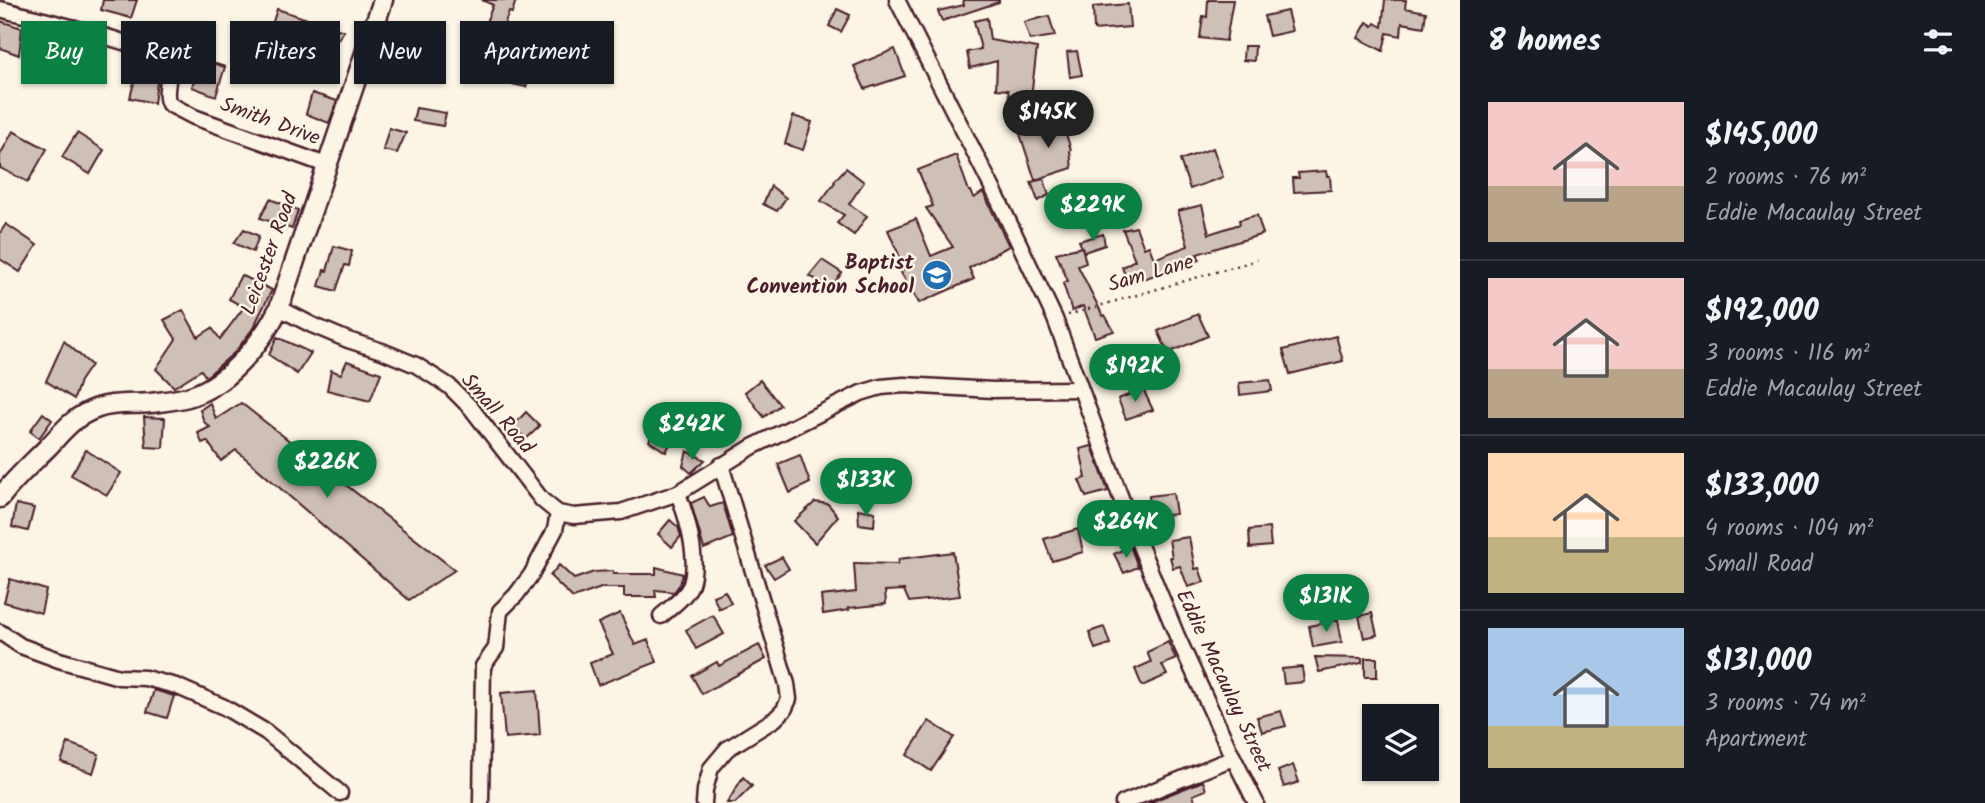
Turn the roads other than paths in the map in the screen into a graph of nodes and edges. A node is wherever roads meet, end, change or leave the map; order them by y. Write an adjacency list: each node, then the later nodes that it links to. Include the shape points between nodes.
1 (383, 0): 4 (street, Leicester Road)
2 (897, 0): 6 (street, Eddie Macaulay Street, via 1055,319)
3 (0, 9): 4 (street, Smith Drive, via 65,24 163,58 168,68 169,104)
4 (326, 165): 5 (street, Leicester Road)
5 (279, 309): 9 (street, Leicester Road, via 257,345 210,387 169,401 97,408 71,421); 10 (street, Small Road, via 416,365 449,386 542,500)
6 (1080, 389): 7 (street, via 881,387); 13 (street, Eddie Macaulay Street, via 1177,636)
7 (721, 466): 8 (street); 16 (street, via 789,699 775,719 727,749 711,768)
8 (678, 493): 10 (street, via 621,512); 11 (street, via 690,533 693,570 683,597)
9 (0, 498)
10 (558, 513): 15 (street, via 555,530 531,575 500,611 496,648 482,666)
11 (661, 616)
12 (0, 632): 14 (street, via 21,646 59,660 119,677 176,686 224,707 266,732)
13 (1233, 758): 17 (street); 18 (street, Eddie Macaulay Street)
14 (340, 793)
15 (481, 803)
16 (704, 803)
17 (1123, 803)
18 (1256, 803)

